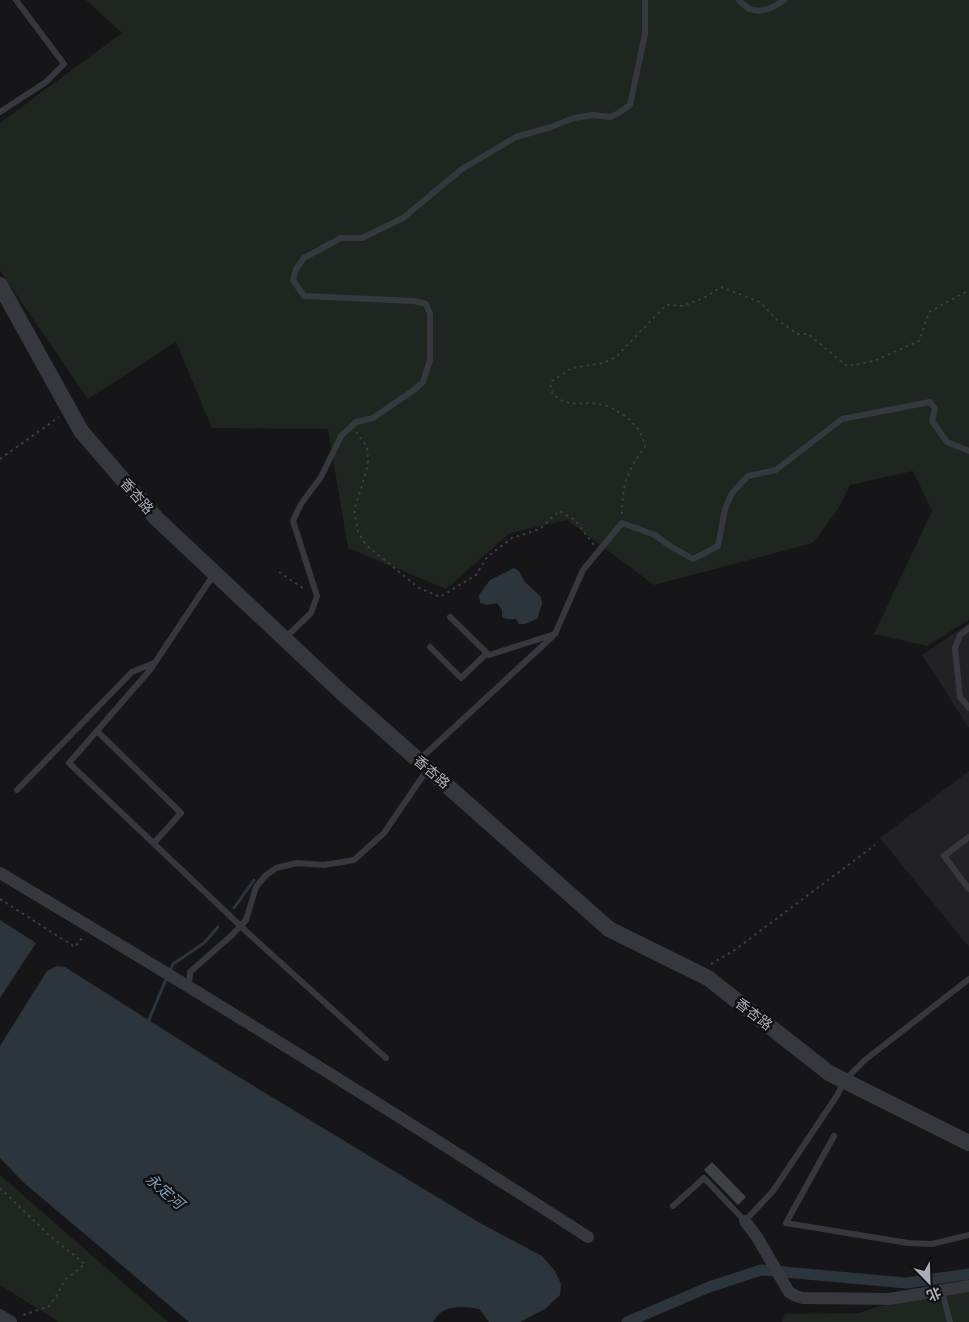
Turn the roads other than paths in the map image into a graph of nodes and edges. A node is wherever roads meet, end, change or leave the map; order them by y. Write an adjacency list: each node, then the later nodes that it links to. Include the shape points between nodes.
1 (16, 0): 5 (lane, via 64,64 46,82)
2 (645, 0): 12 (lane, via 645,34 630,105 610,117 574,118 516,138 462,169 403,218 362,238 341,238 304,258 296,269 293,280 304,296 426,304 430,314 430,360 423,382 414,390 374,418 356,422 341,436 321,477 301,504 293,520 317,596 311,613)
3 (739, 0): 4 (lane, via 744,7 753,10 767,10)
4 (784, 0)
5 (0, 112)
6 (0, 285): 8 (street, 香杏路, via 81,431 156,518)
7 (969, 451): 11 (lane, via 947,442 932,421 935,409 930,402 842,419 776,470 748,476 732,493 725,508 718,546 693,560 654,535 622,523 583,570)
8 (214, 573): 12 (street, 香杏路); 15 (lane)
9 (450, 617): 14 (lane)
10 (969, 628): 16 (lane, via 960,635 955,648 960,697)
11 (555, 634): 14 (lane, via 490,655); 18 (lane)
12 (284, 639): 18 (street, 香杏路)
13 (430, 647): 14 (lane, via 461,678)
14 (487, 653)
15 (155, 662): 17 (lane); 19 (lane, via 132,672)
16 (969, 708)
17 (97, 731): 21 (lane, via 69,762); 21 (lane, via 182,813)
18 (423, 765): 25 (lane, bridge, via 384,833 354,860 324,865 297,863 276,868 265,876 256,887 246,920 190,972); 27 (street, 香杏路, via 609,929 708,978 828,1073)
19 (17, 790)
20 (969, 838): 23 (lane, via 944,856)
21 (154, 844): 26 (lane)
22 (0, 873): 25 (street)
23 (969, 889)
24 (969, 978): 27 (lane, via 865,1060)
25 (188, 986): 33 (street)
26 (386, 1058)
27 (844, 1081): 29 (street, 香杏路); 31 (lane, via 773,1191)
28 (834, 1136): 32 (lane, via 786,1224 908,1243 932,1244)
29 (969, 1144)
30 (673, 1206): 31 (lane, via 704,1178)
31 (745, 1221): 35 (street, via 789,1292 796,1296 888,1299)
32 (969, 1235)
33 (588, 1237)
34 (969, 1286): 35 (street)
35 (942, 1291): 36 (lane)
36 (950, 1322)

